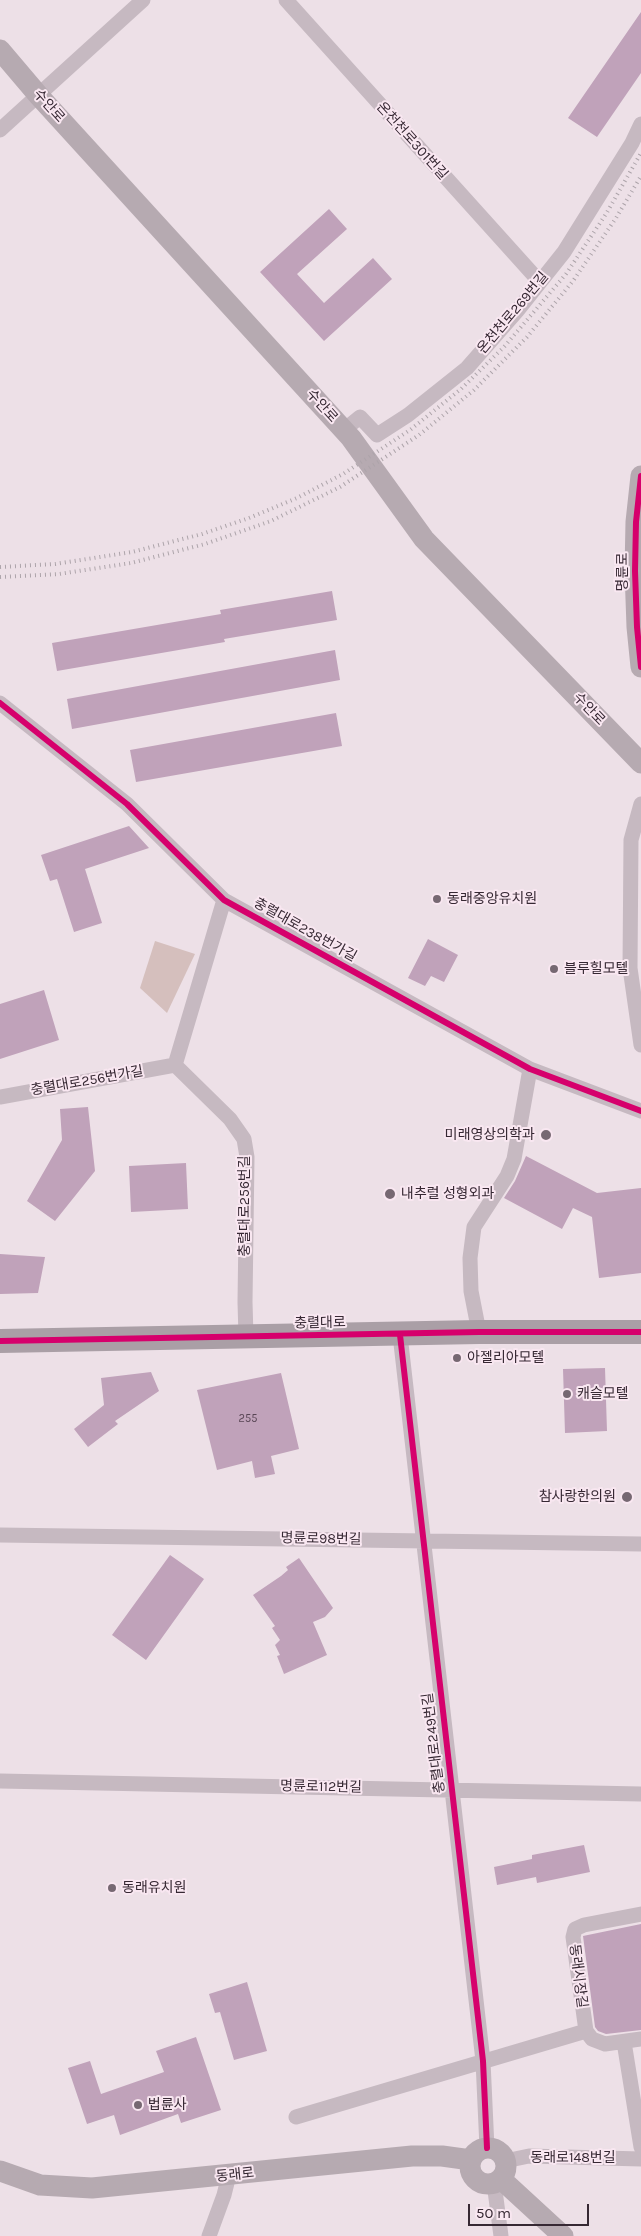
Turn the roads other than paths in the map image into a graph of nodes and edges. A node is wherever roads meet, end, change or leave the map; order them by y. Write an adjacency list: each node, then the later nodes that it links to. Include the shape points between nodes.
1 (143, 0): 4 (street)
2 (286, 0): 7 (street, 온천천로301번길)
3 (0, 50): 4 (main road, 수안로)
4 (40, 96): 6 (street); 8 (main road, 수안로)
5 (641, 124): 7 (street, 온천천로269번길, via 564,252)
6 (0, 130)
7 (539, 282): 8 (street, 온천천로269번길, via 467,368 408,416 377,435 360,417)
8 (344, 430): 12 (main road, 수안로, via 424,539)
9 (641, 476): 10 (main road, 명륜로, via 635,561)
10 (641, 666)
11 (0, 703): 14 (street, 충렬대로238번가길, via 127,804)
12 (641, 763)
13 (641, 804): 15 (street, via 631,840 630,883 630,968)
14 (224, 900): 16 (street); 17 (street, 충렬대로238번가길)
15 (641, 1045)
16 (175, 1065): 18 (street, 충렬대로256번가길); 23 (street, 충렬대로256번길, via 230,1119 244,1139 247,1157)
17 (530, 1069): 19 (street, 충렬대로238번가길); 20 (street, via 514,1159 507,1176 474,1227 470,1266)
18 (0, 1097)
19 (641, 1111)
20 (479, 1332): 21 (main road, 충렬대로); 22 (main road, 충렬대로)
21 (641, 1332)
22 (400, 1335): 23 (main road, 충렬대로); 26 (street, 충렬대로249번길)
23 (246, 1337): 24 (main road, 충렬대로)
24 (0, 1341)
25 (0, 1534): 26 (street, 명륜로98번길)
26 (424, 1541): 27 (street, 명륜로98번길); 29 (street, 충렬대로249번길)
27 (641, 1544)
28 (0, 1781): 29 (street, 명륜로112번길)
29 (452, 1790): 30 (street, 명륜로112번길); 35 (street, 충렬대로249번길)
30 (641, 1794)
31 (641, 1914): 32 (street, 동래시장길, via 584,1924 576,1929 573,1937)
32 (586, 2031): 34 (street, via 592,2039 605,2044); 35 (street)
33 (641, 2039): 34 (street)
34 (624, 2042): 37 (street)
35 (483, 2060): 36 (street); 38 (street, 충렬대로249번길)
36 (296, 2117)
37 (641, 2147)
38 (479, 2154): 41 (main road, 동래로, via 495,2149 502,2154); 41 (main road, 동래로, via 470,2170 475,2179 484,2184); 42 (main road, 동래로, via 412,2156)
39 (641, 2158): 41 (street, 동래로148번길, via 529,2156)
40 (0, 2171): 42 (main road, 동래로, via 40,2185 92,2188)
41 (500, 2174): 44 (street); 45 (main road, 동래로)
42 (229, 2175): 43 (street)
43 (209, 2236)
44 (501, 2236)
45 (563, 2236)

